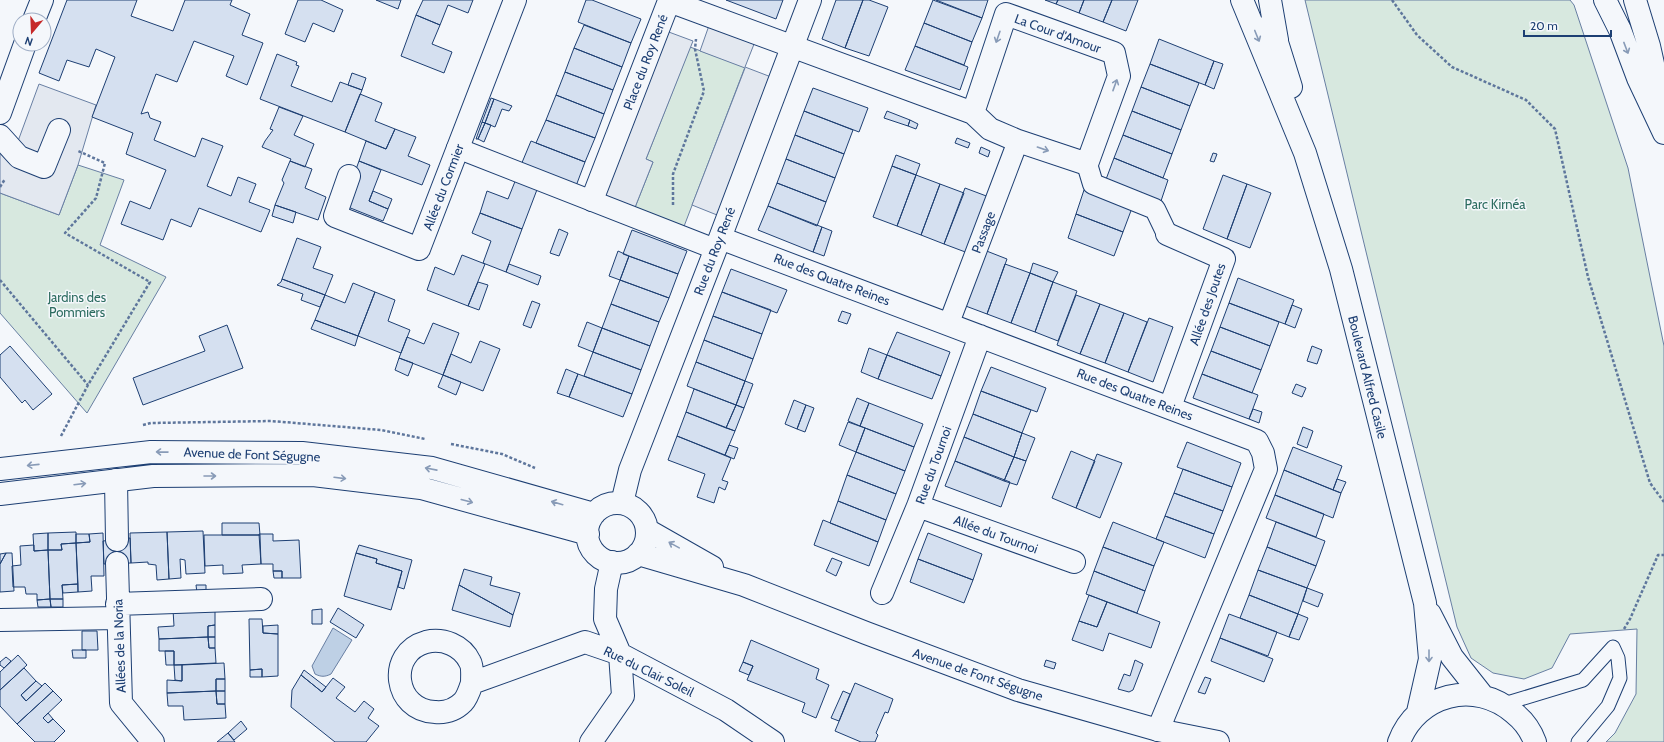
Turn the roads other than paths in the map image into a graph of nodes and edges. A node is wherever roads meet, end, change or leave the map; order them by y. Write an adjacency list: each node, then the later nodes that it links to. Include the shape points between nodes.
1 (42, 0): 11 (main road)
2 (514, 0): 22 (main road, Allée du Cormier)
3 (668, 0): 13 (main road, Place du Roy René); 26 (main road, Place du Roy René)
4 (810, 0): 13 (main road, Rue du Roy René)
5 (1242, 0): 23 (main road, Boulevard Alfred Casile, one-way to 23)
6 (1264, 0): 12 (main road, Boulevard Alfred Casile)
7 (1270, 0): 12 (main road)
8 (1605, 0): 18 (main road, one-way to 18)
9 (1634, 0): 16 (main road, via 1649,46)
10 (1004, 7): 15 (main road, La Cour d'Amour, one-way to 15); 24 (main road, La Cour d'Amour, one-way to 10, via 1119,76 1114,53)
11 (37, 12)
12 (1277, 40): 23 (main road, Boulevard Alfred Casile, via 1294,97)
13 (791, 47): 15 (main road); 28 (main road, Rue du Roy René)
14 (23, 52): 17 (main road)
15 (973, 113): 21 (main road, via 990,129)
16 (1664, 113)
17 (0, 114)
18 (1664, 133)
19 (0, 136): 20 (main road, via 18,157 44,167)
20 (57, 136)
21 (1018, 141): 24 (main road, one-way to 24); 29 (street, Passage)
22 (457, 148): 25 (main road, Allée du Cormier, via 419,249 335,216); 26 (street)
23 (1305, 153): 48 (main road, Boulevard Alfred Casile, via 1341,269)
24 (1086, 164): 27 (street, via 1093,184 1155,209)
25 (349, 176)
26 (592, 200): 28 (street, via 672,232)
27 (1167, 234): 31 (main road, Allée des Joutes, via 1224,259)
28 (718, 243): 29 (main road, Rue des Quatre Reines); 35 (main road, Rue du Roy René, via 630,470)
29 (949, 324): 30 (main road, Rue des Quatre Reines)
30 (980, 336): 31 (main road, Rue des Quatre Reines); 36 (main road, Rue du Tournoi)
31 (1170, 407): 56 (main road, Rue des Quatre Reines, via 1257,441 1264,453 1266,469)
32 (0, 469): 37 (main road, Avenue de Font Ségugne, one-way to 32, via 432,468 302,453 151,452)
33 (116, 480): 34 (main road, Avenue de Font Ségugne, one-way to 33); 39 (main road, Avenue de Font Ségugne, one-way to 39, via 153,476 313,475 421,488); 40 (main road)
34 (0, 494)
35 (622, 503): 37 (main road, via 612,503); 38 (main road, via 639,512)
36 (918, 506): 43 (main road, Allée du Tournoi); 46 (main road, Rue du Tournoi)
37 (594, 514): 39 (main road, via 588,527)
38 (647, 530): 41 (main road, via 645,543); 45 (main road, Avenue de Font Ségugne, one-way to 38)
39 (588, 534): 42 (main road, via 595,552)
40 (117, 540)
41 (638, 554): 42 (main road, via 621,562); 45 (main road, Avenue de Font Ségugne)
42 (612, 562): 51 (main road, via 606,589 605,619)
43 (1074, 562)
44 (117, 563): 49 (main road, Allées de la Noria)
45 (744, 585): 56 (main road, Avenue de Font Ségugne, via 866,634 1018,690)
46 (882, 593)
47 (261, 600): 49 (main road)
48 (1425, 603): 53 (main road, Boulevard Alfred Casile, via 1452,657); 55 (main road, Boulevard Alfred Casile, one-way to 55, via 1430,659)
49 (118, 611): 50 (main road); 58 (main road, Allées de la Noria, via 121,703)
50 (0, 620)
51 (620, 654): 52 (main road, Rue du Clair Soleil, via 585,642); 59 (main road, via 623,696); 60 (main road, Rue du Clair Soleil, via 726,710)
52 (472, 683)
53 (1482, 695): 54 (main road); 55 (main road, via 1459,694 1437,700)
54 (1504, 704): 62 (main road, via 1522,720); 63 (lane, via 1583,680 1613,646 1618,658 1620,678 1608,706)
55 (1418, 712): 57 (main road)
56 (1158, 730): 61 (main road, Avenue de Font Ségugne)
57 (1395, 738)
58 (153, 742)
59 (591, 742)
60 (772, 742)
61 (1218, 742)
62 (1535, 742)
63 (1578, 742)

